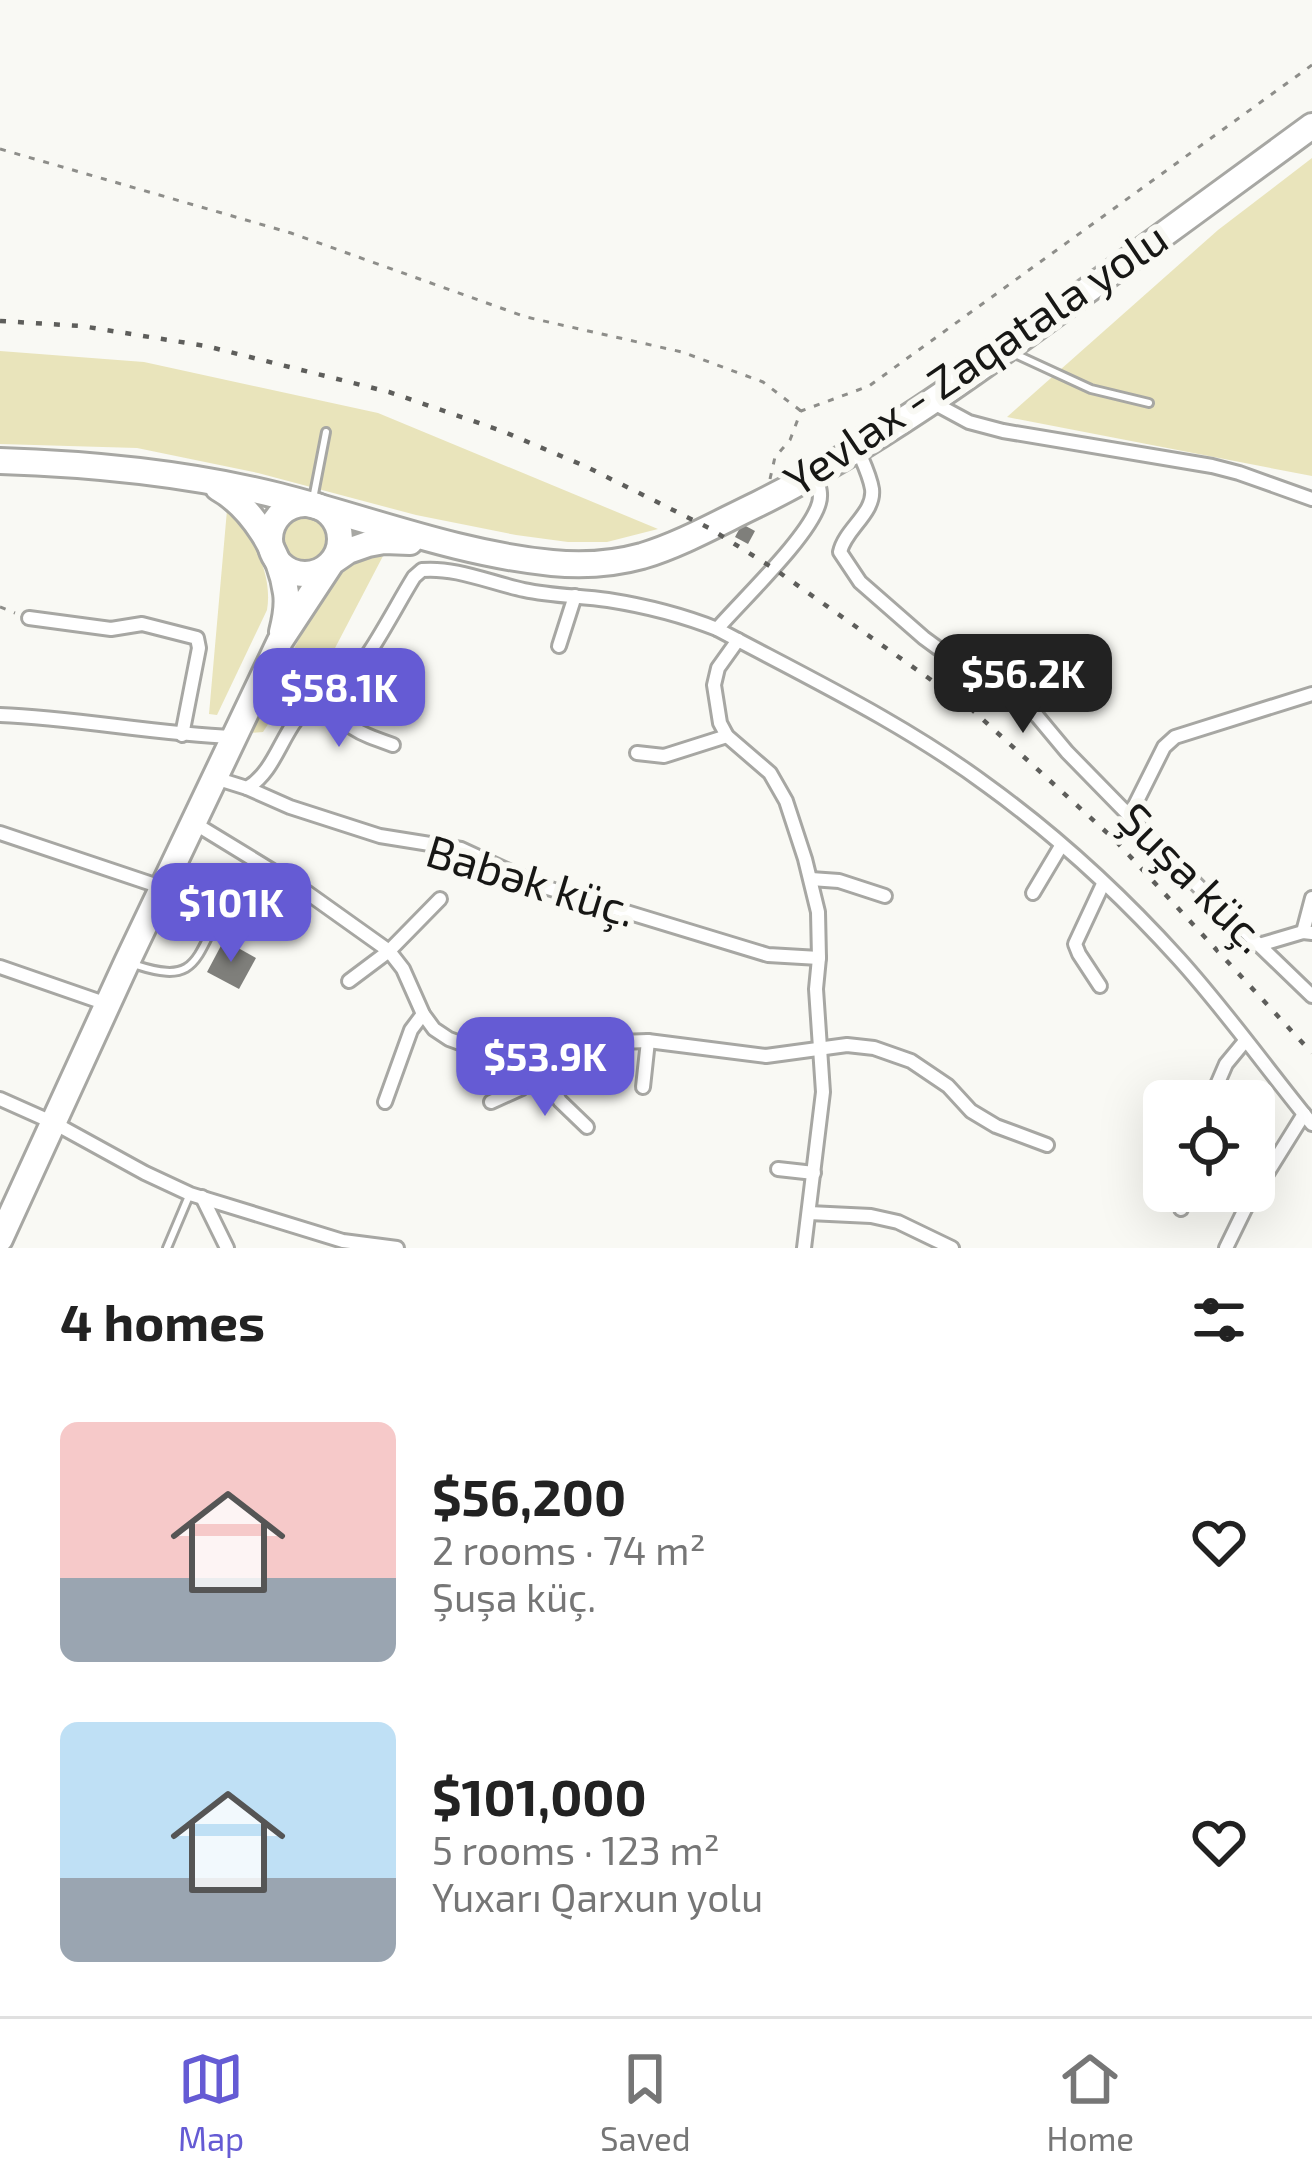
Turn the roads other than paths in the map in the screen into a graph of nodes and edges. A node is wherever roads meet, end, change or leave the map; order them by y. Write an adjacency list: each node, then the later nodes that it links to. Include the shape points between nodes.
1 (1312, 125): 2 (highway, Yevlax - Zaqatala yolu)
2 (1006, 350): 3 (highway, Yevlax - Zaqatala yolu); 4 (lane, via 1091,389)
3 (931, 401): 6 (highway, Yevlax - Zaqatala yolu); 10 (street, via 969,422 1212,466)
4 (1149, 403)
5 (326, 432): 11 (lane)
6 (858, 449): 8 (highway, Yevlax - Zaqatala yolu); 31 (street, Şuşa küç., via 873,497 842,542 844,563 924,638 1037,716)
7 (0, 461): 9 (highway)
8 (816, 475): 12 (highway, Yevlax - Zaqatala yolu, via 643,556 550,563); 17 (street, via 820,502 812,518)
9 (204, 480): 11 (highway); 13 (highway, via 243,505)
10 (1312, 499)
11 (312, 505): 12 (highway); 13 (highway, via 277,517); 14 (highway, via 339,532)
12 (480, 551): 14 (highway, via 384,541)
13 (272, 555): 14 (highway, via 296,574); 19 (highway, via 286,592)
14 (332, 562): 19 (highway)
15 (575, 596): 17 (street, via 658,609); 20 (street); 22 (street, via 422,570 353,674)
16 (28, 618): 24 (street, via 111,629 142,624 197,638)
17 (717, 629): 18 (street)
18 (738, 640): 25 (street, via 714,685); 34 (street, via 898,727 986,784)
19 (280, 641): 26 (highway)
20 (559, 646)
21 (1312, 694): 31 (street, via 1175,737)
22 (324, 698): 27 (street, via 356,732); 30 (street, via 298,716 265,773)
23 (0, 716): 24 (street)
24 (182, 735): 26 (street)
25 (728, 736): 28 (street, via 664,756); 35 (street, via 770,773)
26 (232, 737): 29 (highway)
27 (393, 745)
28 (637, 753)
29 (214, 777): 30 (street, Babək küç.); 32 (highway)
30 (247, 788): 46 (street, Babək küç., via 380,836 461,849 541,886 768,955)
31 (1130, 815): 44 (street, Şuşa küç.)
32 (194, 823): 37 (highway); 45 (street)
33 (0, 833): 37 (street)
34 (1060, 846): 36 (street); 38 (street)
35 (811, 879): 39 (street); 46 (street)
36 (1103, 884): 50 (street, via 1076,944); 54 (street, via 1182,962)
37 (162, 888): 47 (highway)
38 (1033, 893)
39 (885, 896)
40 (1312, 898): 43 (street)
41 (440, 899): 45 (street)
42 (218, 919): 47 (lane, via 184,971)
43 (1308, 933): 44 (street)
44 (1259, 945): 51 (street, Şuşa küç.)
45 (389, 951): 49 (street); 53 (street)
46 (819, 958): 56 (street)
47 (127, 962): 52 (highway)
48 (0, 967): 52 (street)
49 (349, 981)
50 (1100, 986)
51 (1312, 996)
52 (108, 1004): 65 (highway)
53 (424, 1014): 57 (street, via 449,1039); 62 (street)
54 (1245, 1041): 59 (street); 64 (street)
55 (647, 1042): 56 (street, via 766,1056); 58 (street, via 575,1047); 60 (street)
56 (821, 1047): 67 (street, via 874,1048 911,1060 971,1111); 69 (street)
57 (528, 1073): 58 (street); 63 (street, via 522,1088)
58 (546, 1077): 66 (street)
59 (1219, 1080)
60 (643, 1087)
61 (0, 1099): 65 (street)
62 (385, 1102)
63 (491, 1102)
64 (1308, 1119): 78 (street)
65 (54, 1123): 70 (street); 72 (highway)
66 (587, 1127)
67 (1047, 1145)
68 (778, 1169): 69 (street)
69 (814, 1173): 71 (street)
70 (196, 1196): 73 (lane); 74 (street); 75 (street, via 343,1241)
71 (809, 1213): 76 (street); 77 (street, via 898,1222)
72 (2, 1228)
73 (167, 1248)
74 (227, 1248)
75 (397, 1248)
76 (805, 1248)
77 (952, 1248)
78 (1226, 1248)

